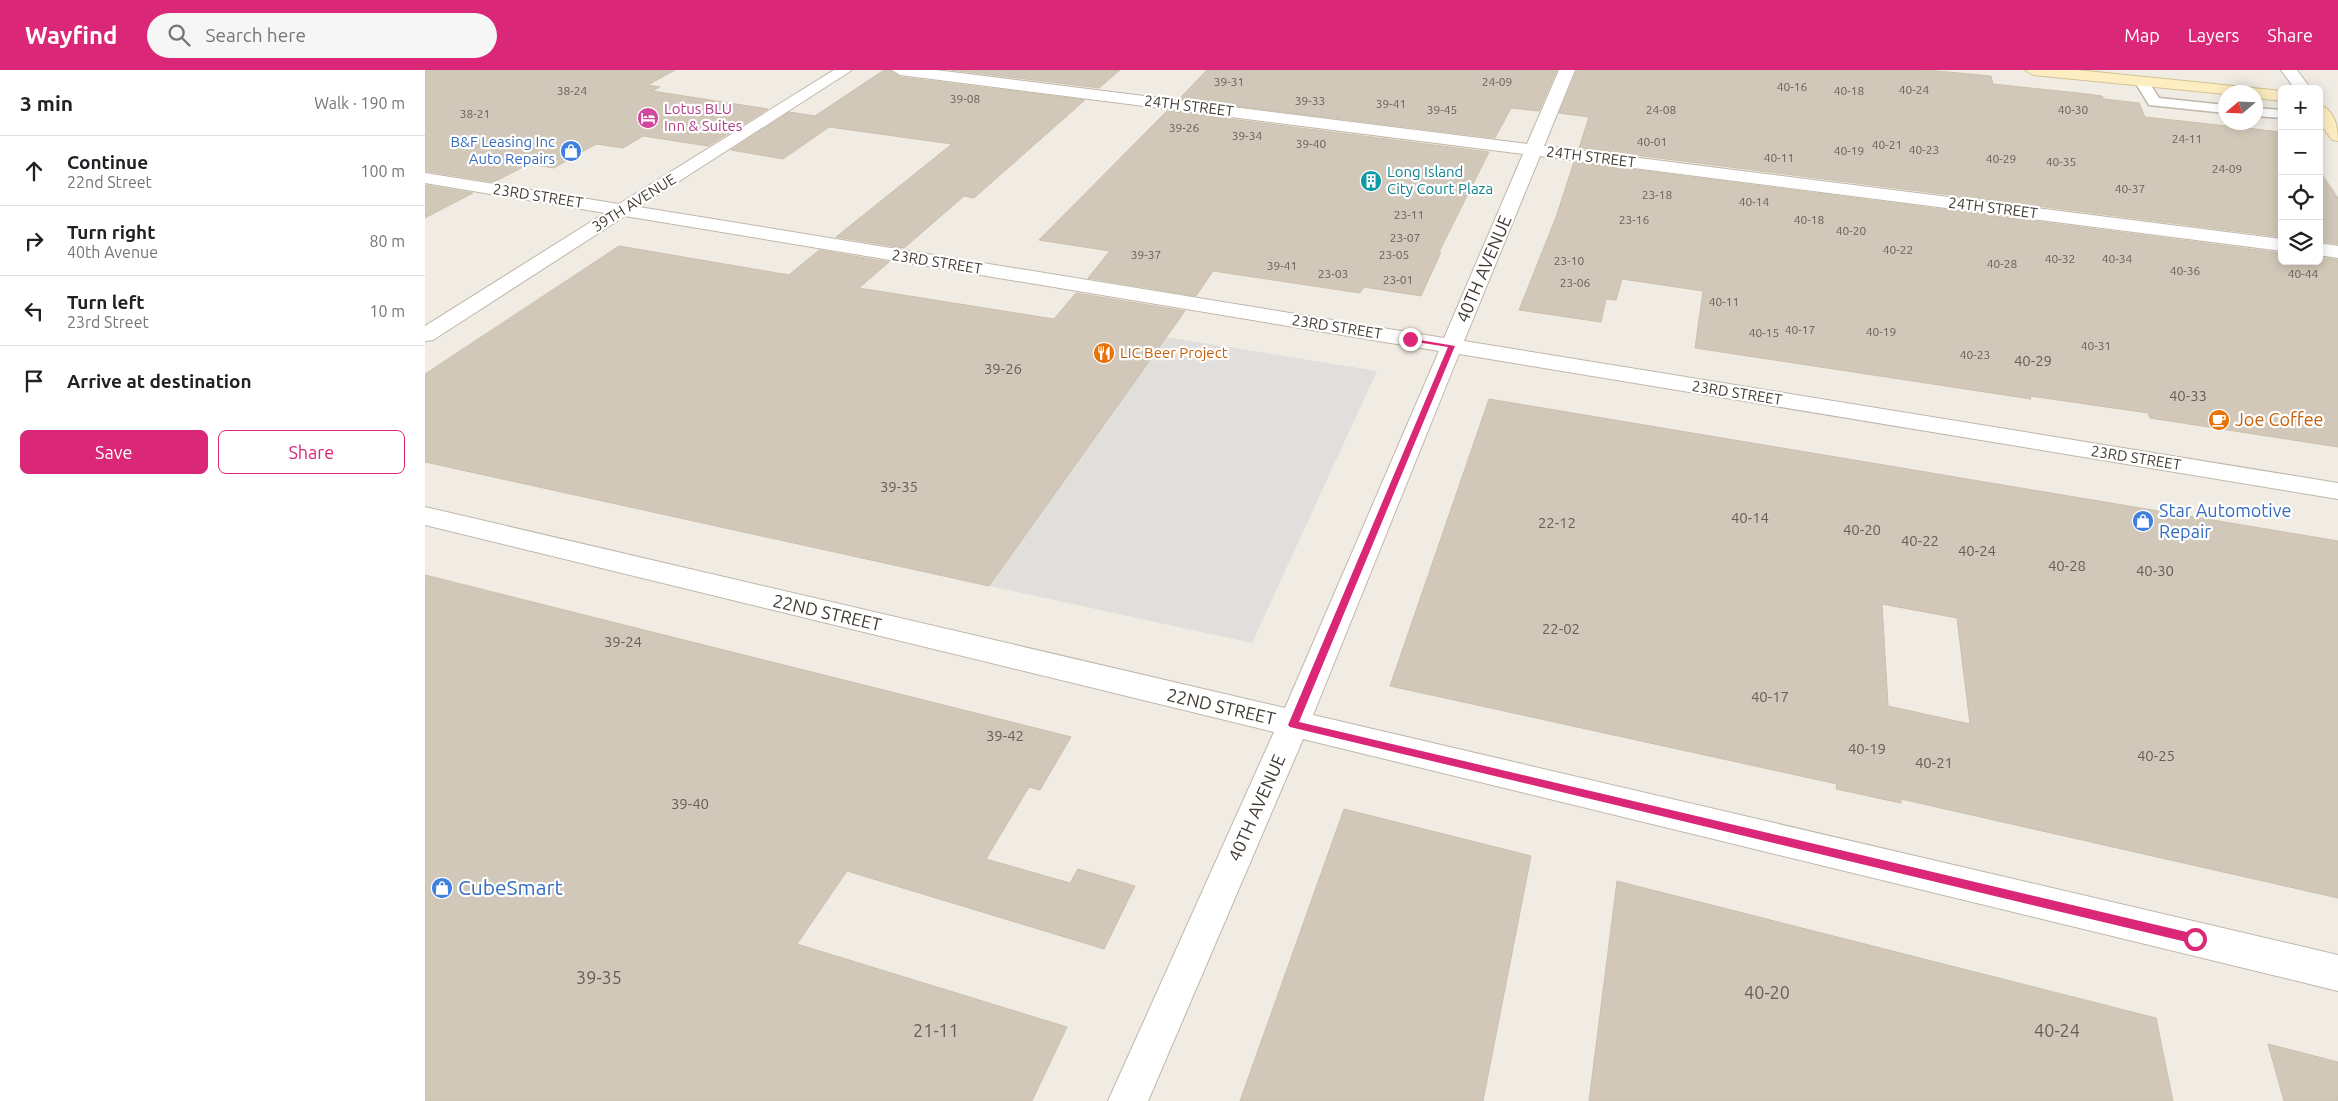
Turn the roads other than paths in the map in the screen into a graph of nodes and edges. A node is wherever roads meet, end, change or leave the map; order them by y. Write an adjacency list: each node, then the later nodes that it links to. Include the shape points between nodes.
1 (843, 70): 18 (street, 39TH AVENUE)
2 (900, 70): 16 (street, 24TH STREET)
3 (1567, 70): 16 (street, 40TH AVENUE)
4 (2033, 70): 6 (street)
5 (2289, 70): 7 (street)
6 (2143, 82): 8 (street); 11 (lane, via 2154,102)
7 (2300, 85)
8 (2218, 89)
9 (2263, 94): 10 (street)
10 (2278, 96)
11 (2218, 108)
12 (2323, 111): 15 (street)
13 (2263, 113): 14 (lane)
14 (2278, 114)
15 (2338, 136)
16 (1534, 150): 19 (street, 24TH STREET); 23 (street, 40TH AVENUE)
17 (425, 178): 18 (street, 23RD STREET)
18 (623, 210): 22 (street, 39TH AVENUE); 23 (street, 23RD STREET)
19 (2278, 244)
20 (2323, 250): 21 (street)
21 (2338, 252)
22 (425, 335)
23 (1452, 346): 24 (street, 23RD STREET); 26 (street, 40TH AVENUE)
24 (2338, 491)
25 (425, 516): 26 (street, 22ND STREET)
26 (1293, 725): 27 (street, 22ND STREET); 28 (street, 40TH AVENUE)
27 (2338, 973)
28 (1128, 1101)

